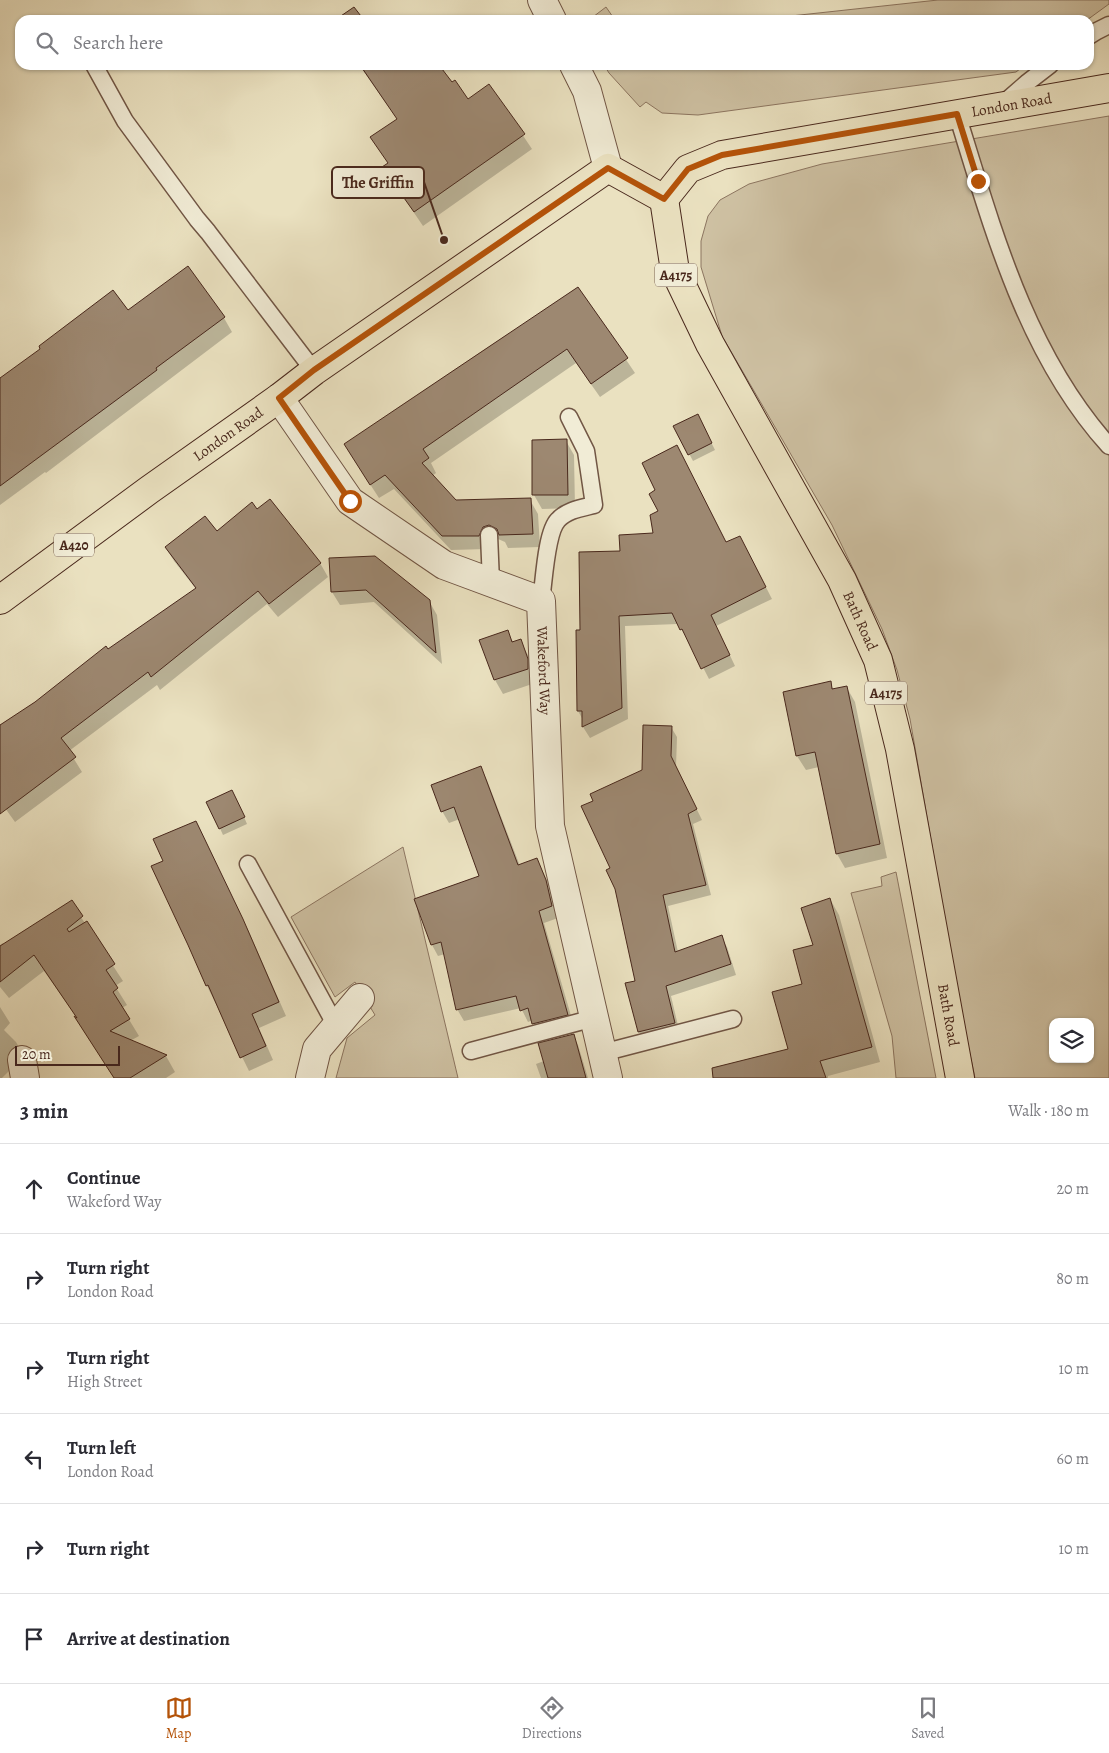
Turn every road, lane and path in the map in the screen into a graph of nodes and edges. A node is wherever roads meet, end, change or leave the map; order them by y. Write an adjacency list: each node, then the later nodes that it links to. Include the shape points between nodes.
1 (542, 0): 2 (street)
2 (550, 15)
3 (1109, 26): 4 (lane)
4 (1094, 33)
5 (97, 70): 13 (lane, via 125,121 196,219)
6 (576, 70): 11 (street, via 586,91)
7 (1044, 70): 9 (lane)
8 (1109, 88): 9 (main road, London Road)
9 (1000, 107): 10 (main road, London Road)
10 (957, 114): 12 (main road, London Road, via 722,155 688,169); 16 (lane, via 1014,285 1040,344 1061,382)
11 (608, 168): 12 (main road); 13 (main road, London Road / A420)
12 (664, 199): 29 (main road, Bath Road / A4175, via 675,271 710,344 842,580 878,660 900,750)
13 (314, 370): 14 (main road, London Road / A420)
14 (279, 398): 18 (street, via 350,501 444,565); 19 (main road, London Road / A420)
15 (569, 417): 20 (lane, via 586,451 594,505 576,509 557,520 549,539)
16 (1109, 446)
17 (489, 535): 18 (lane)
18 (491, 582): 20 (street)
19 (0, 600)
20 (541, 601): 23 (street, Wakeford Way, via 550,826)
21 (248, 864): 25 (lane)
22 (360, 998): 25 (street)
23 (594, 1018): 26 (lane); 27 (street, Wakeford Way)
24 (733, 1019): 27 (lane)
25 (336, 1026): 28 (street, via 317,1049)
26 (471, 1051)
27 (605, 1065)
28 (310, 1078)
29 (960, 1078)

